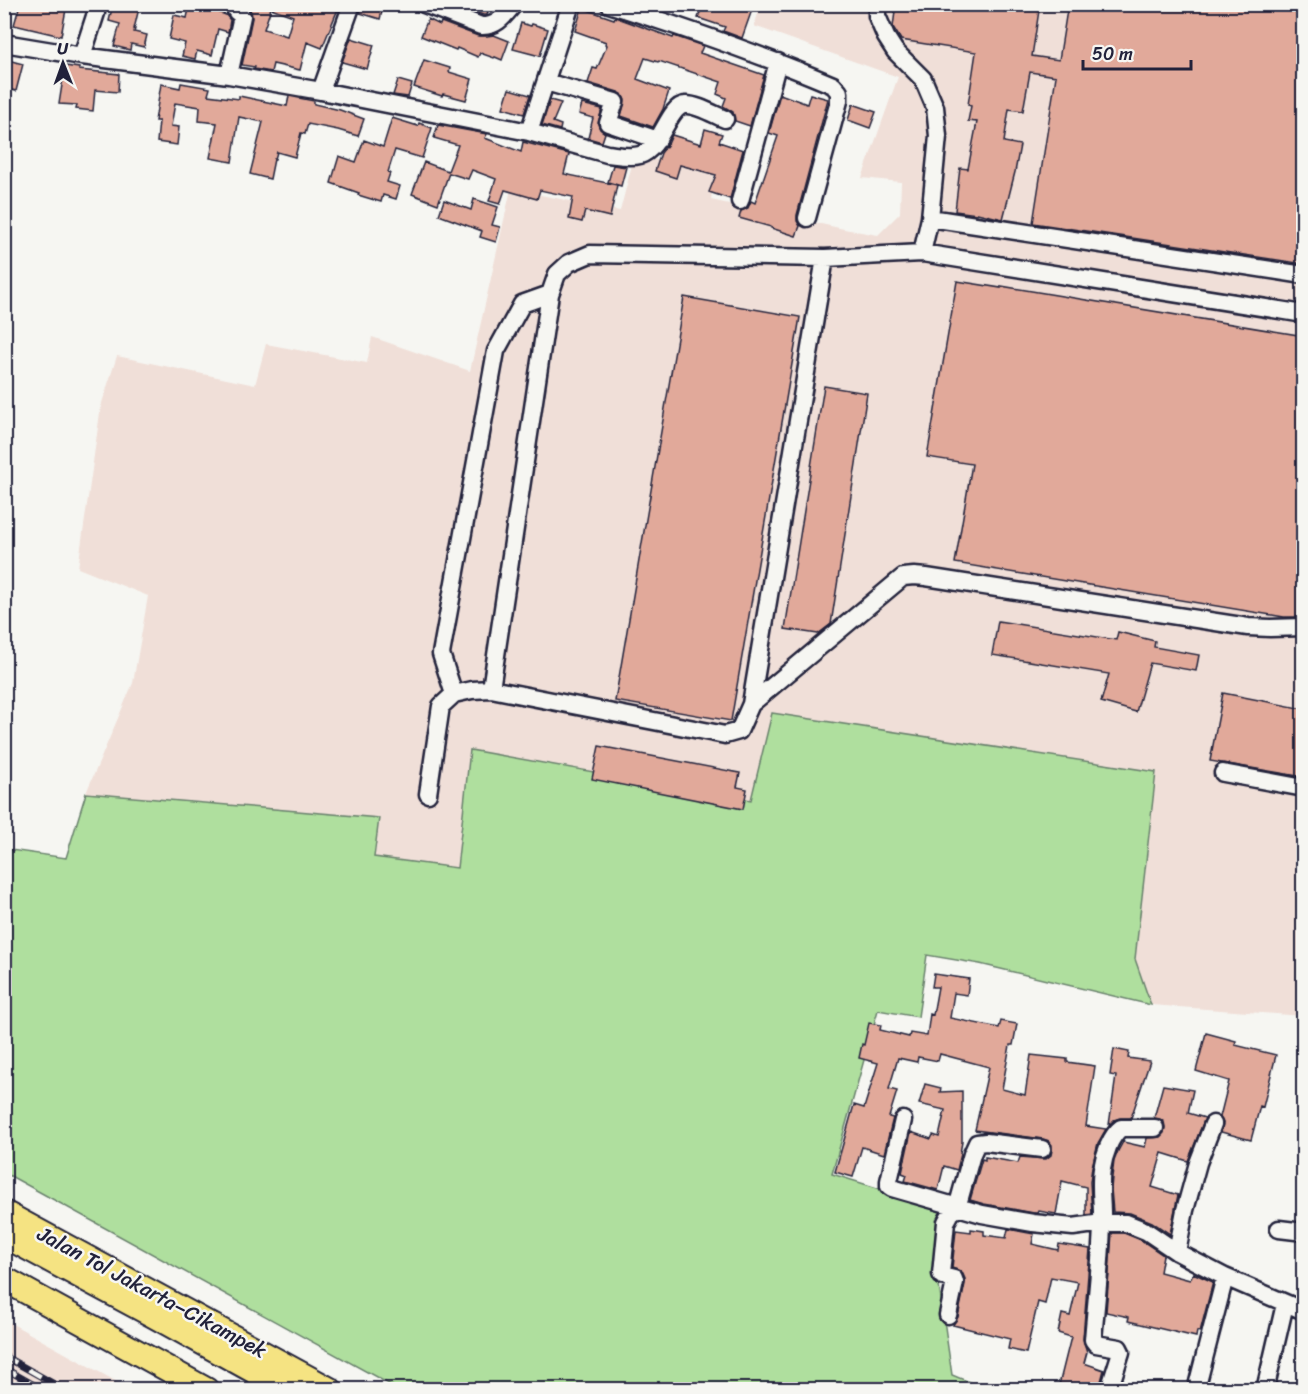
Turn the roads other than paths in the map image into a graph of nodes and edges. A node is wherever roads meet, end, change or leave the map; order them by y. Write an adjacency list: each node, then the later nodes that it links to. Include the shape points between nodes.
1 (236, 4): 12 (street, via 236,11 242,16)
2 (352, 4): 14 (street)
3 (424, 4): 4 (street, via 488,27)
4 (514, 4)
5 (571, 4): 13 (street)
6 (609, 4): 11 (street)
7 (877, 4): 20 (street, via 877,16 886,38 923,79 935,107 938,136)
8 (96, 13): 10 (street)
9 (4, 43): 10 (street)
10 (82, 56): 12 (street)
11 (778, 62): 18 (street); 19 (street, via 833,85 839,92 835,120)
12 (229, 75): 14 (street)
13 (546, 82): 16 (street); 17 (street, via 615,102 608,123)
14 (321, 91): 16 (street)
15 (725, 119): 17 (street, via 694,106 679,106)
16 (529, 132): 17 (street, via 632,157 642,155)
17 (658, 140)
18 (740, 201)
19 (807, 218)
20 (930, 218): 21 (street); 23 (street)
21 (922, 253): 22 (street); 25 (street)
22 (825, 258): 24 (street, via 590,254 569,263 557,274); 29 (street)
23 (1304, 275)
24 (550, 294): 27 (street); 28 (street, via 522,304 496,351 441,654)
25 (1304, 314)
26 (1304, 627): 29 (street, via 1248,627 926,577 903,577)
27 (491, 689): 28 (street); 29 (street, via 725,735 739,731)
28 (454, 694): 32 (street, via 441,705)
29 (751, 704)
30 (1223, 772): 31 (street)
31 (1304, 788)
32 (428, 794)
33 (903, 1120): 37 (street, via 889,1186)
34 (1213, 1124): 44 (street, via 1198,1163)
35 (1155, 1128): 39 (street, via 1121,1128 1114,1136 1104,1158 1100,1181)
36 (1042, 1149): 37 (street, via 977,1143)
37 (957, 1208): 39 (street, via 1033,1223 1073,1227); 49 (street, via 946,1222 941,1272 956,1282)
38 (4, 1213): 53 (highway, Jalan Tol Jakarta–Cikampek)
39 (1102, 1223): 44 (street, via 1125,1223 1146,1231); 54 (street, via 1093,1340 1119,1348)
40 (1279, 1229): 41 (street)
41 (1304, 1232)
42 (4, 1235): 52 (highway)
43 (4, 1250): 51 (highway)
44 (1177, 1252): 45 (street)
45 (1225, 1277): 47 (street); 55 (street)
46 (4, 1279): 50 (highway)
47 (1286, 1304): 48 (street); 56 (street)
48 (1304, 1311)
49 (948, 1315)
50 (206, 1389)
51 (257, 1389)
52 (289, 1389)
53 (330, 1389)
54 (1109, 1389)
55 (1196, 1389)
56 (1265, 1389)

